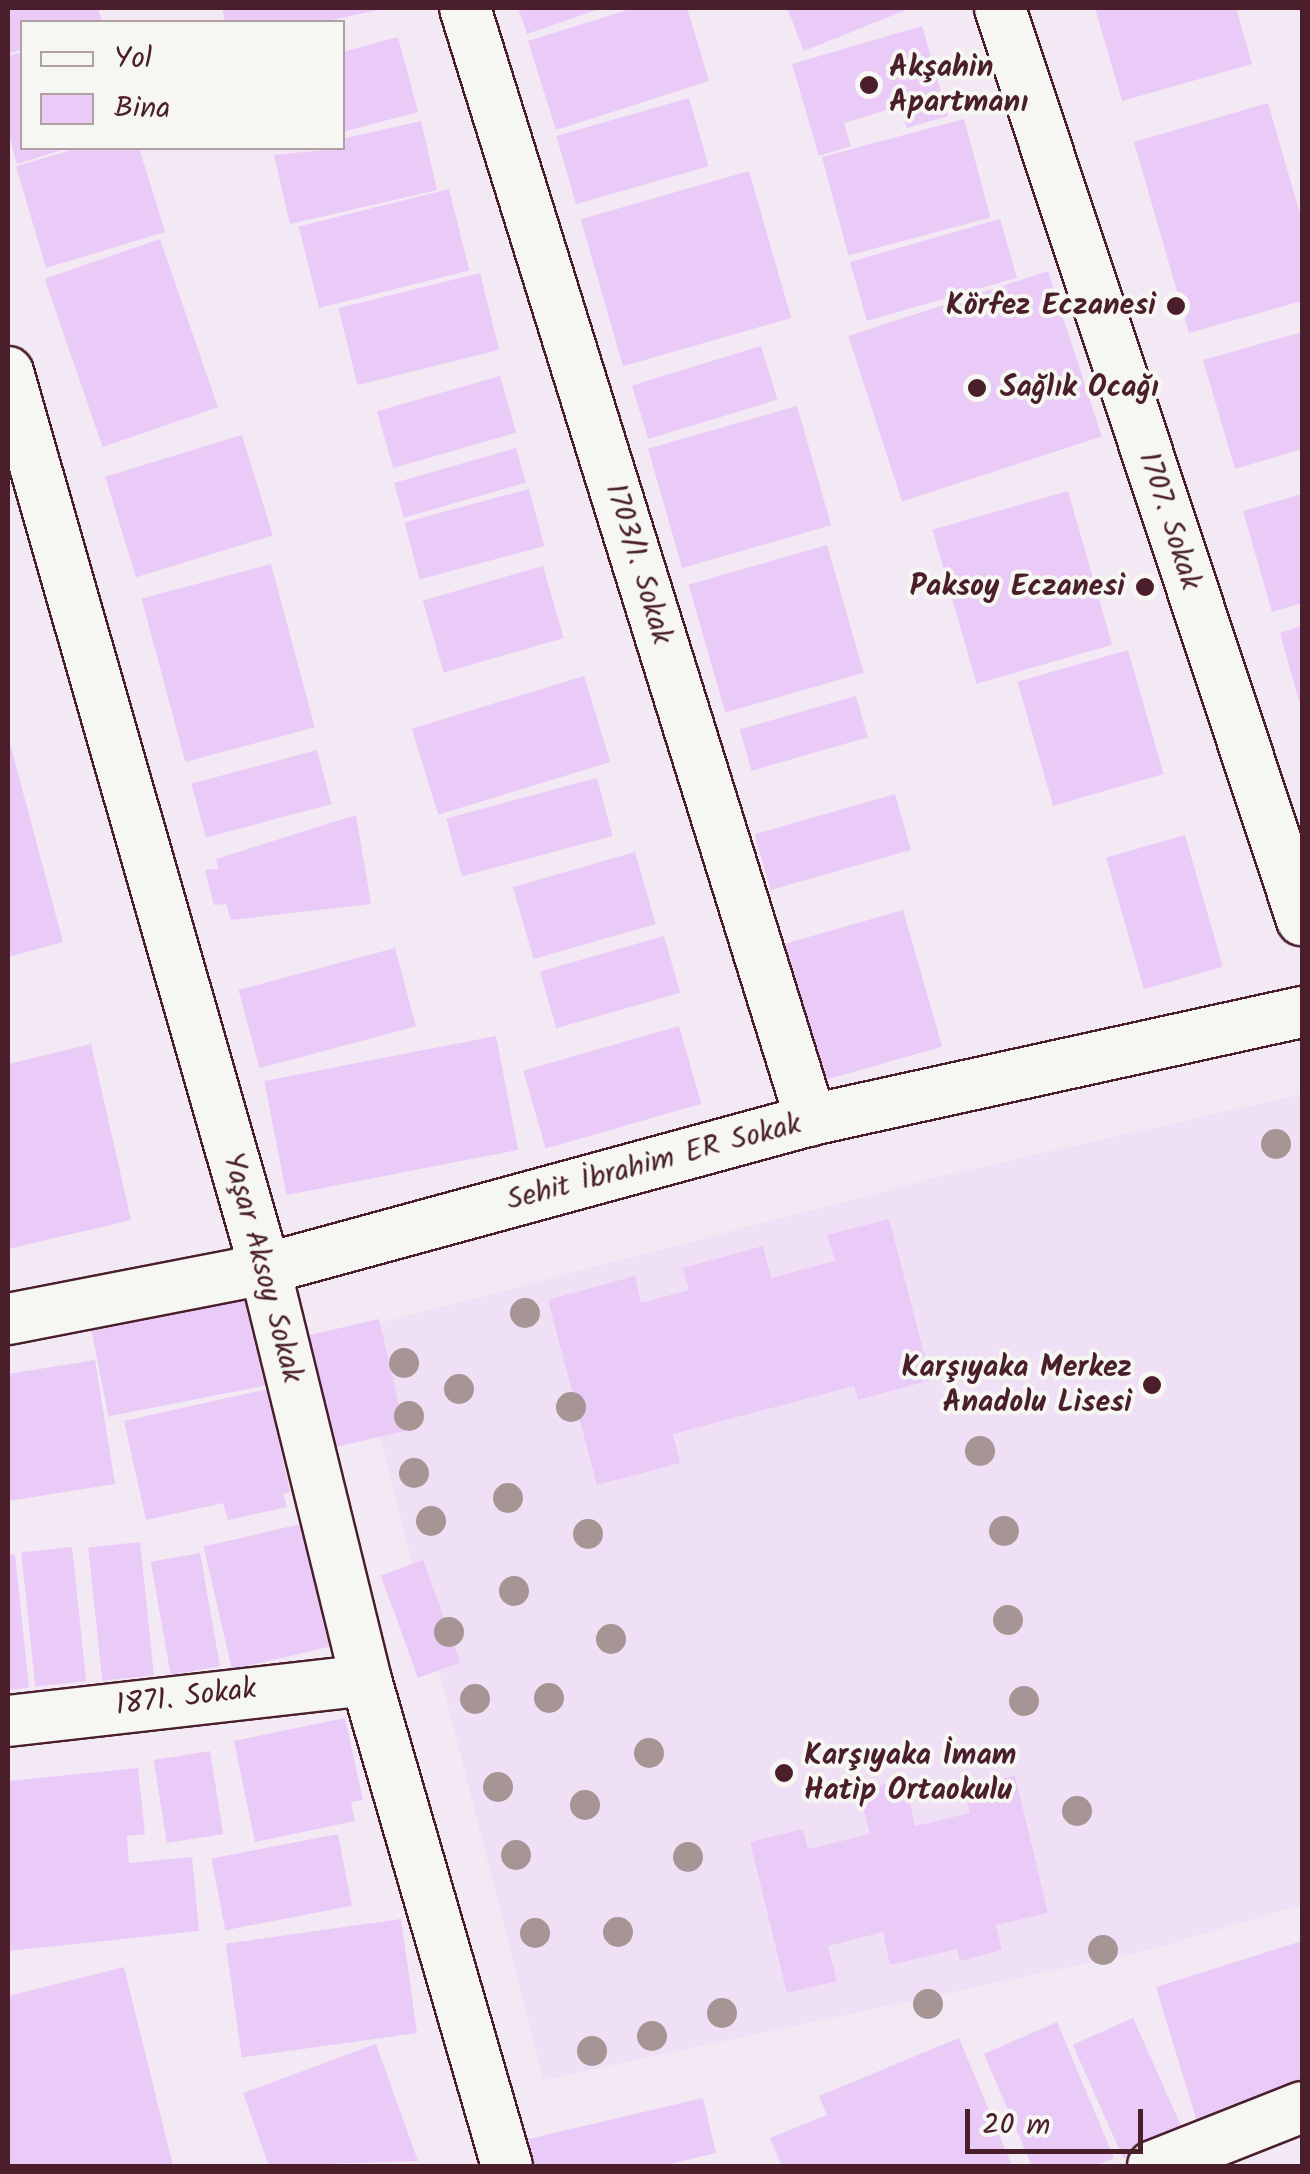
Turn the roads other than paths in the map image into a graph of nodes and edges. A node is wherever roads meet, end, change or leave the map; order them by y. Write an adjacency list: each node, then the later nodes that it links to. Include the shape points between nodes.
1 (465, 8): 6 (street, 1703/1. Sokak)
2 (1000, 8): 4 (street, 1707. Sokak)
3 (8, 372): 7 (street, Yaşar Aksoy Sokak)
4 (1302, 920)
5 (1302, 1012): 6 (street, Sehit İbrahim ER Sokak)
6 (811, 1120): 7 (street, Sehit İbrahim ER Sokak)
7 (265, 1269): 8 (street, Sehit İbrahim ER Sokak); 9 (street, Yaşar Aksoy Sokak)
8 (8, 1319)
9 (366, 1680): 10 (street, 1871. Sokak); 12 (street, Yaşar Aksoy Sokak)
10 (8, 1720)
11 (1302, 2107): 13 (street)
12 (507, 2166)
13 (1153, 2166)

